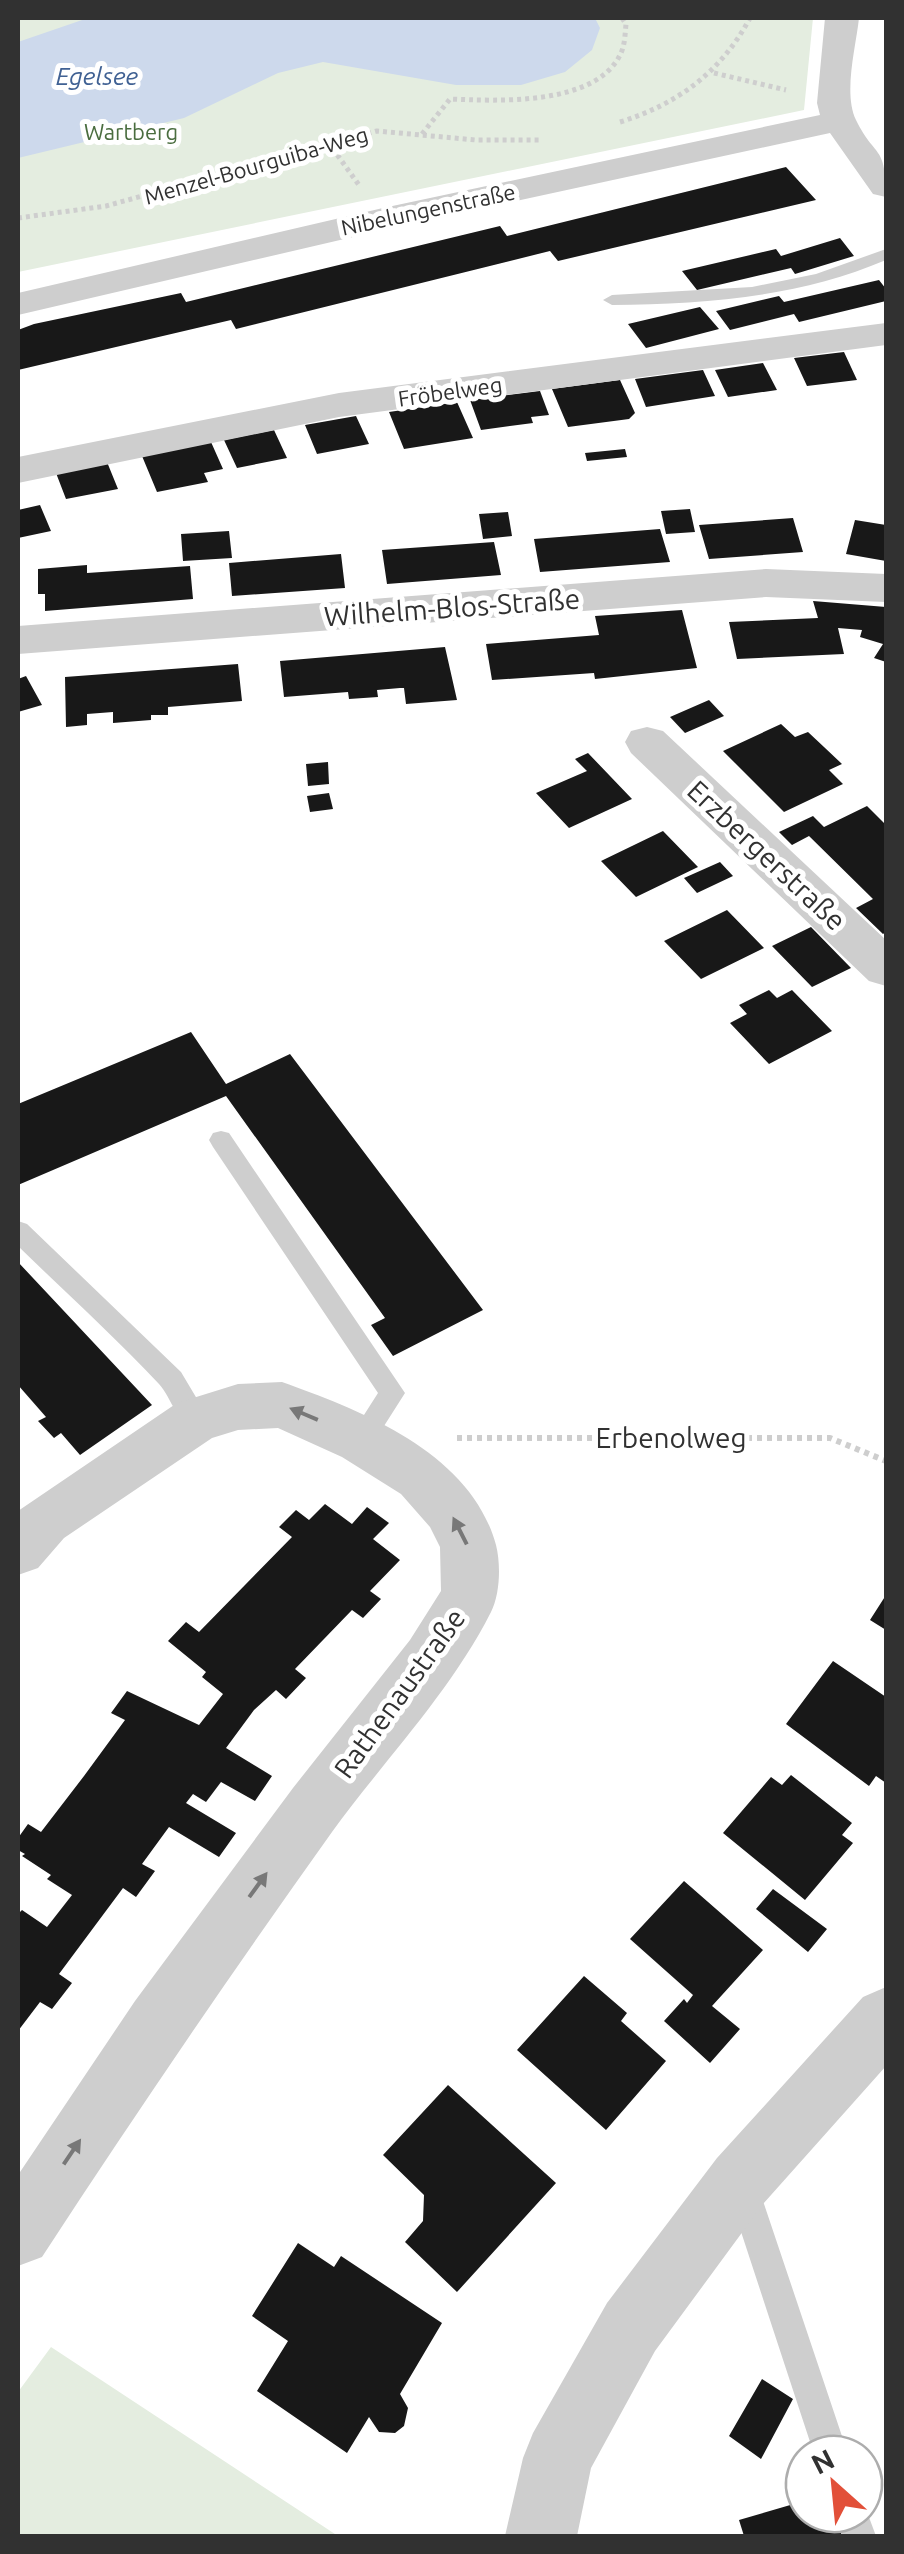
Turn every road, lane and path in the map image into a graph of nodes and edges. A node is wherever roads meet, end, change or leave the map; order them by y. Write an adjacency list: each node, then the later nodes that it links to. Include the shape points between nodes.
1 (622, 18): 7 (path, via 620,58 586,88 532,99 450,100)
2 (750, 18): 4 (path)
3 (842, 18): 5 (street)
4 (714, 72): 5 (path); 6 (path, via 643,116)
5 (837, 112): 9 (street); 13 (street, Nibelungenstraße)
6 (614, 124)
7 (421, 134): 8 (path, Menzel-Bourguiba-Weg); 10 (path, Menzel-Bourguiba-Weg, via 377,131 106,206)
8 (552, 137)
9 (886, 186)
10 (18, 218)
11 (886, 254): 12 (lane, via 818,280 682,300)
12 (612, 300)
13 (18, 304)
14 (886, 334): 15 (street, Fröbelweg, via 339,406)
15 (18, 470)
16 (886, 588): 17 (street, Wilhelm-Blos-Straße, via 766,583)
17 (18, 640)
18 (647, 742): 19 (street, Erzbergerstraße)
19 (886, 968)
20 (221, 1140): 24 (lane, via 392,1392)
21 (18, 1231): 22 (lane, via 172,1380)
22 (196, 1420): 24 (street, Rathenaustraße, one-way to 22, via 282,1405 238,1406); 26 (street, Rathenaustraße, via 44,1521)
23 (452, 1438): 25 (path, Erbenolweg, via 830,1438)
24 (361, 1440): 29 (street, Rathenaustraße, one-way to 24, via 158,2023 431,1659 470,1596 468,1546 450,1510 420,1477)
25 (886, 1461)
26 (18, 1550)
27 (886, 2019): 28 (street)
28 (740, 2181): 30 (lane); 31 (street, via 631,2326 558,2458)
29 (18, 2233)
30 (824, 2434)
31 (542, 2536)

